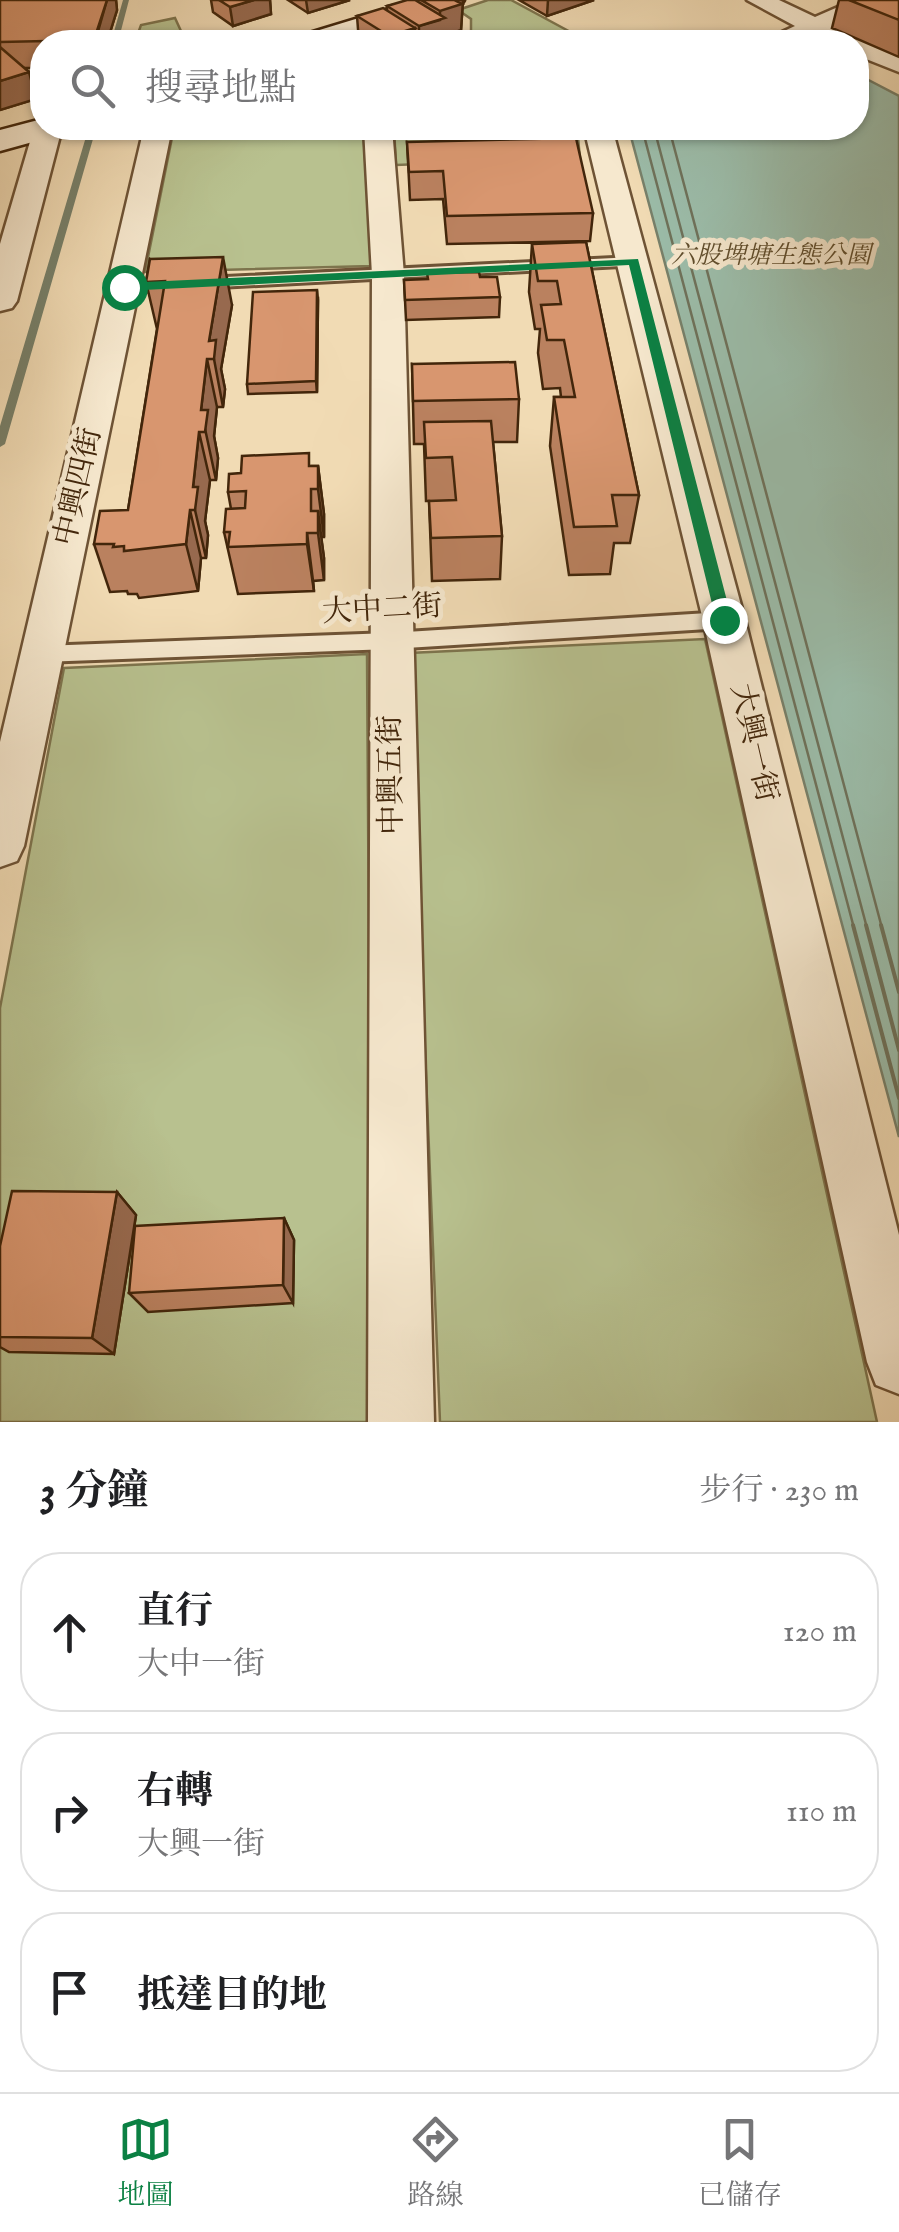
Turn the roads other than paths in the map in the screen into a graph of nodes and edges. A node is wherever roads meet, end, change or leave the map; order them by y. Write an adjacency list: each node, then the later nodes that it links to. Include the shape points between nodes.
1 (448, 0): 5 (street)
2 (759, 0): 4 (street)
3 (874, 0): 4 (street)
4 (816, 26): 6 (street); 7 (street)
5 (361, 30)
6 (807, 30)
7 (824, 30)
8 (869, 51): 9 (street)
9 (899, 64)
10 (30, 133): 15 (street)
11 (44, 140): 19 (street)
12 (155, 140): 18 (street, 中興四街)
13 (379, 140): 17 (street, 中興五街)
14 (601, 140): 16 (street, 大興一街)
15 (0, 141)
16 (634, 262): 17 (lane); 20 (street, 大興一街)
17 (388, 275): 18 (lane); 21 (street, 中興五街)
18 (124, 287): 22 (street, 中興四街)
19 (0, 301)
20 (724, 620): 21 (lane, 大中二街); 24 (street, 大興一街)
21 (390, 641): 22 (lane, 大中二街); 25 (street, 中興五街)
22 (42, 654): 23 (street, 中興四街)
23 (0, 846)
24 (899, 1362)
25 (401, 1422)

